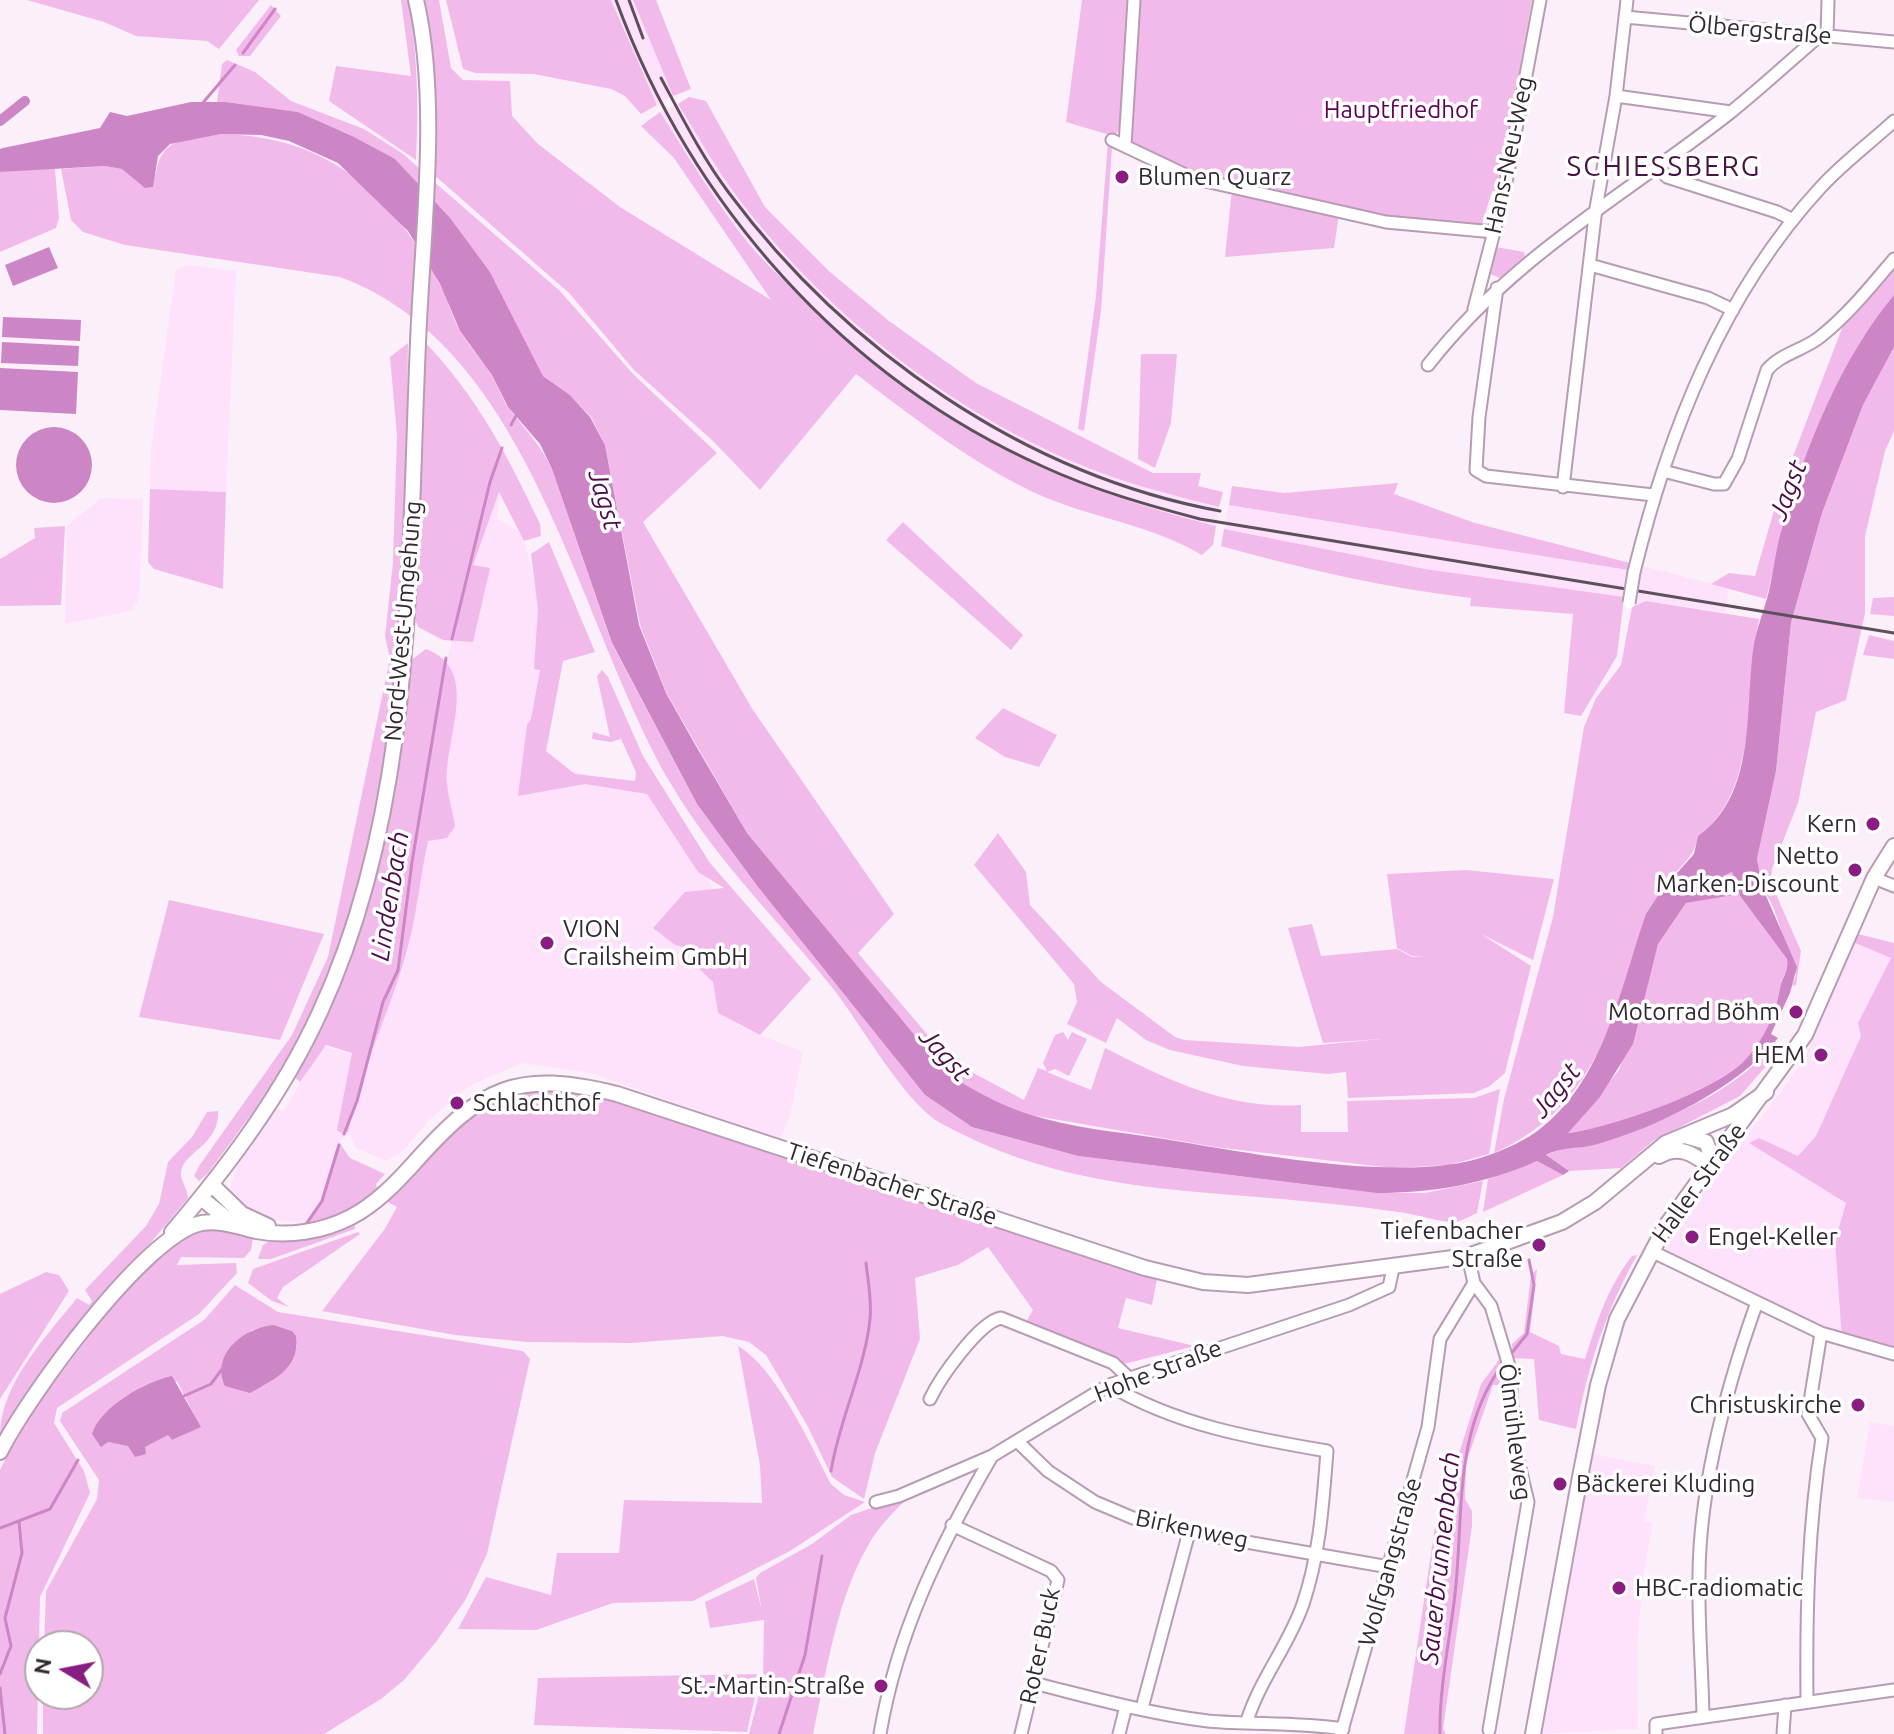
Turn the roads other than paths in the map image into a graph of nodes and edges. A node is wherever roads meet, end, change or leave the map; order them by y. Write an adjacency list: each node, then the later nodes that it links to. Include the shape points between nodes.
1 (416, 0): 35 (main road, Nord-West-Umgehung, via 426,62 426,153 403,672 390,766 364,886 321,1011 297,1059)
2 (1134, 0): 13 (street)
3 (1540, 0): 17 (street, Hans-Neu-Weg)
4 (1627, 0): 6 (street)
5 (1828, 0): 7 (street)
6 (1625, 17): 7 (street, Ölbergstraße); 9 (street)
7 (1823, 36): 8 (street, Ölbergstraße); 10 (street)
8 (1894, 42)
9 (1616, 96): 10 (street); 15 (street)
10 (1731, 112): 14 (street)
11 (1894, 121): 16 (street)
12 (1112, 140): 13 (street)
13 (1125, 145): 17 (street, via 1192,178 1386,222)
14 (1656, 166): 15 (street); 16 (street, via 1667,177)
15 (1596, 208): 19 (street); 20 (street)
16 (1793, 220): 22 (street)
17 (1494, 232): 21 (street, Hans-Neu-Weg)
18 (1894, 259): 24 (street, via 1840,320 1767,370 1738,459 1724,484)
19 (1590, 265): 22 (street); 25 (street)
20 (1497, 288): 21 (street); 25 (street, via 1476,470)
21 (1474, 309): 23 (street)
22 (1733, 310): 24 (street, via 1708,353)
23 (1428, 365)
24 (1663, 471): 26 (street)
25 (1563, 487): 26 (street)
26 (1653, 495): 27 (street, bridge)
27 (1629, 603)
28 (1894, 846): 29 (main road, Haller Straße)
29 (1874, 878): 30 (street); 31 (main road, Haller Straße, via 1805,1035)
30 (1894, 886)
31 (1766, 1092): 32 (main road, Tiefenbacher Straße, via 1733,1115); 33 (main road, Haller Straße)
32 (1680, 1137): 33 (main road, via 1701,1139 1709,1146); 34 (main road, Tiefenbacher Straße)
33 (1712, 1164): 34 (main road, Tiefenbacher Straße, via 1675,1149); 40 (main road, Haller Straße)
34 (1637, 1167): 41 (main road, Tiefenbacher Straße, via 1562,1222)
35 (212, 1185): 36 (main road, Nord-West-Umgehung); 38 (main road, Tiefenbacher Straße, via 259,1223)
36 (201, 1198): 37 (main road, Tiefenbacher Straße); 39 (main road, Nord-West-Umgehung)
37 (242, 1227): 38 (main road, Tiefenbacher Straße, via 290,1234); 39 (main road, Tiefenbacher Straße, via 204,1223)
38 (316, 1229): 42 (main road, Tiefenbacher Straße, via 349,1218 378,1199 472,1105 500,1091 547,1082 617,1094 1186,1279 1248,1285)
39 (167, 1239): 51 (main road, Tiefenbacher Straße, via 35,1393)
40 (1651, 1251): 44 (street); 69 (main road, Haller Straße, via 1617,1319 1598,1385)
41 (1468, 1256): 42 (main road, Tiefenbacher Straße); 43 (street)
42 (1393, 1268): 47 (street, Hohe Straße, via 1389,1287 1349,1305)
43 (1474, 1283): 57 (street, Wolfgangstraße, via 1440,1339 1428,1427); 67 (street, Ölmühleweg, via 1491,1306 1510,1369 1514,1443 1528,1502)
44 (1756, 1305): 45 (street); 64 (street, via 1737,1357 1705,1507 1699,1573)
45 (1821, 1333): 46 (street); 60 (street, via 1808,1414 1822,1438 1810,1514)
46 (1894, 1354)
47 (1129, 1378): 48 (street, Hohe Straße); 49 (street, via 1113,1363 1001,1318 991,1319 939,1380)
48 (1109, 1385): 50 (street, Hohe Straße); 56 (street, via 1139,1403 1218,1431 1327,1451)
49 (930, 1399)
50 (1017, 1441): 52 (street, Hohe Straße); 55 (street, Birkenweg, via 1048,1471 1095,1502)
51 (0, 1452)
52 (992, 1456): 53 (street, Hohe Straße); 54 (street)
53 (876, 1502)
54 (952, 1525): 58 (street, Roter Buck, via 1051,1571 1058,1580); 70 (street, via 903,1634)
55 (1189, 1532): 56 (street, Birkenweg); 63 (street)
56 (1317, 1554): 57 (street, Birkenweg); 65 (street, via 1303,1604 1253,1699)
57 (1389, 1567): 68 (street, Wolfgangstraße)
58 (1033, 1683): 62 (street); 71 (street, Roter Buck)
59 (1894, 1690): 60 (street)
60 (1807, 1702): 61 (street)
61 (1785, 1705): 64 (street); 73 (street)
62 (1126, 1706): 63 (street); 72 (street)
63 (1142, 1708): 65 (street, via 1208,1721)
64 (1703, 1715): 66 (street)
65 (1247, 1721): 68 (street)
66 (1656, 1729)
67 (1489, 1730)
68 (1342, 1731)
69 (1535, 1733)
70 (880, 1734)
71 (1021, 1734)
72 (1119, 1734)
73 (1783, 1734)

